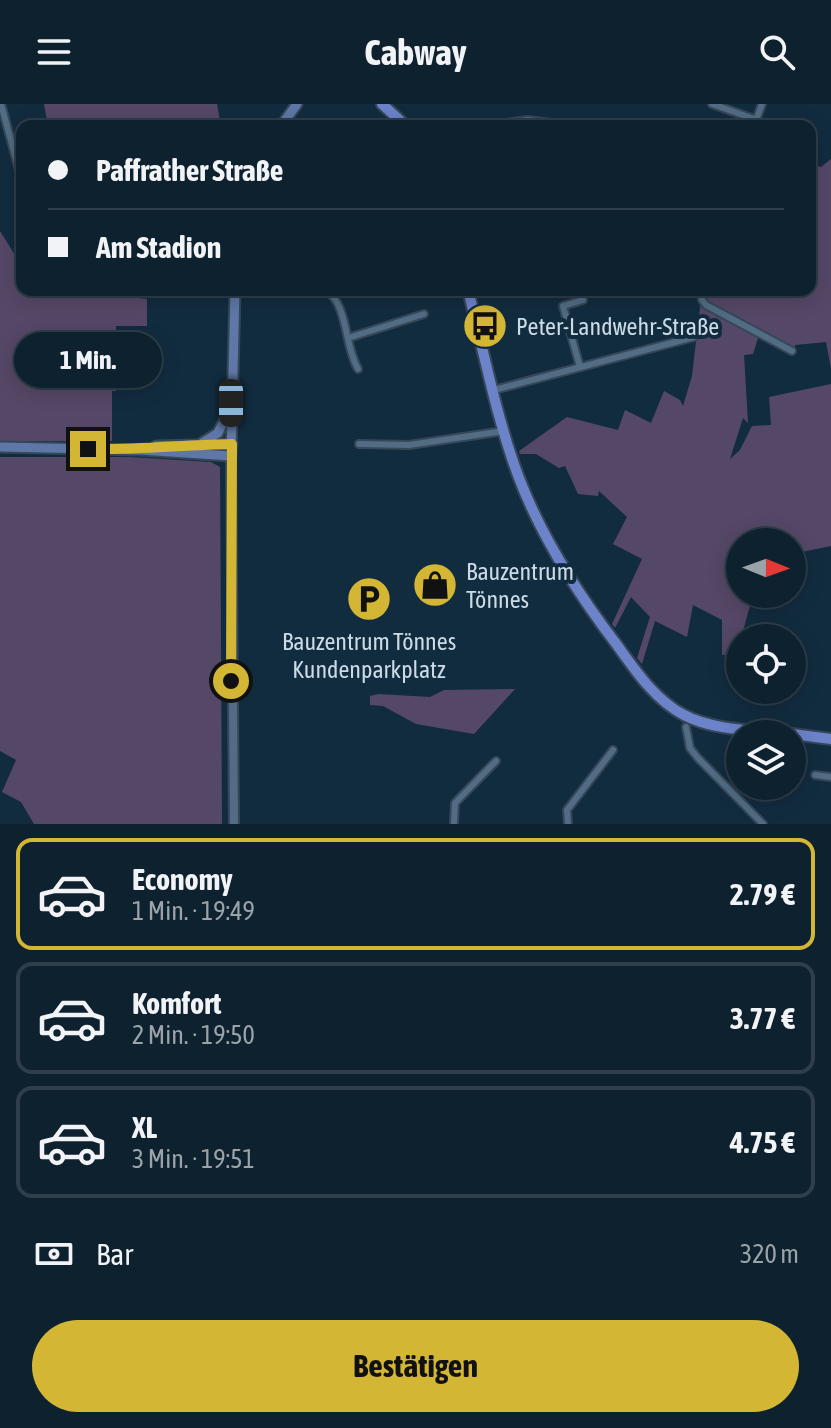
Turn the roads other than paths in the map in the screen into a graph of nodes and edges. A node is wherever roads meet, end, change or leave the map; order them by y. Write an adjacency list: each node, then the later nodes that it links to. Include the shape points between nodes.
1 (1, 104): 6 (street)
2 (382, 104): 4 (main road)
3 (712, 104): 5 (street)
4 (399, 120)
5 (749, 120)
6 (16, 159)
7 (235, 296): 19 (main road)
8 (333, 296): 14 (street)
9 (470, 296): 18 (main road)
10 (702, 296): 15 (street, via 706,305)
11 (583, 300): 16 (street, via 563,306)
12 (424, 314): 14 (street)
13 (694, 337): 16 (street)
14 (348, 338): 17 (street)
15 (792, 351)
16 (580, 367): 18 (street)
17 (358, 369)
18 (494, 390): 20 (main road)
19 (231, 403): 21 (main road); 23 (main road, via 218,433)
20 (504, 431): 22 (street, via 409,445); 27 (main road, via 534,514 593,614 671,707 695,719)
21 (232, 444): 23 (main road); 26 (main road)
22 (359, 444)
23 (196, 445): 25 (main road)
24 (0, 447): 25 (main road)
25 (141, 450): 26 (main road)
26 (231, 456): 36 (street)
27 (726, 724)
28 (686, 727): 39 (street, via 697,757)
29 (806, 736): 30 (main road)
30 (831, 739)
31 (613, 750): 38 (street, via 567,810)
32 (496, 761): 35 (street, via 455,803)
33 (815, 775): 34 (street)
34 (831, 777)
35 (456, 823): 37 (street)
36 (234, 824)
37 (445, 824)
38 (568, 824)
39 (763, 824)

